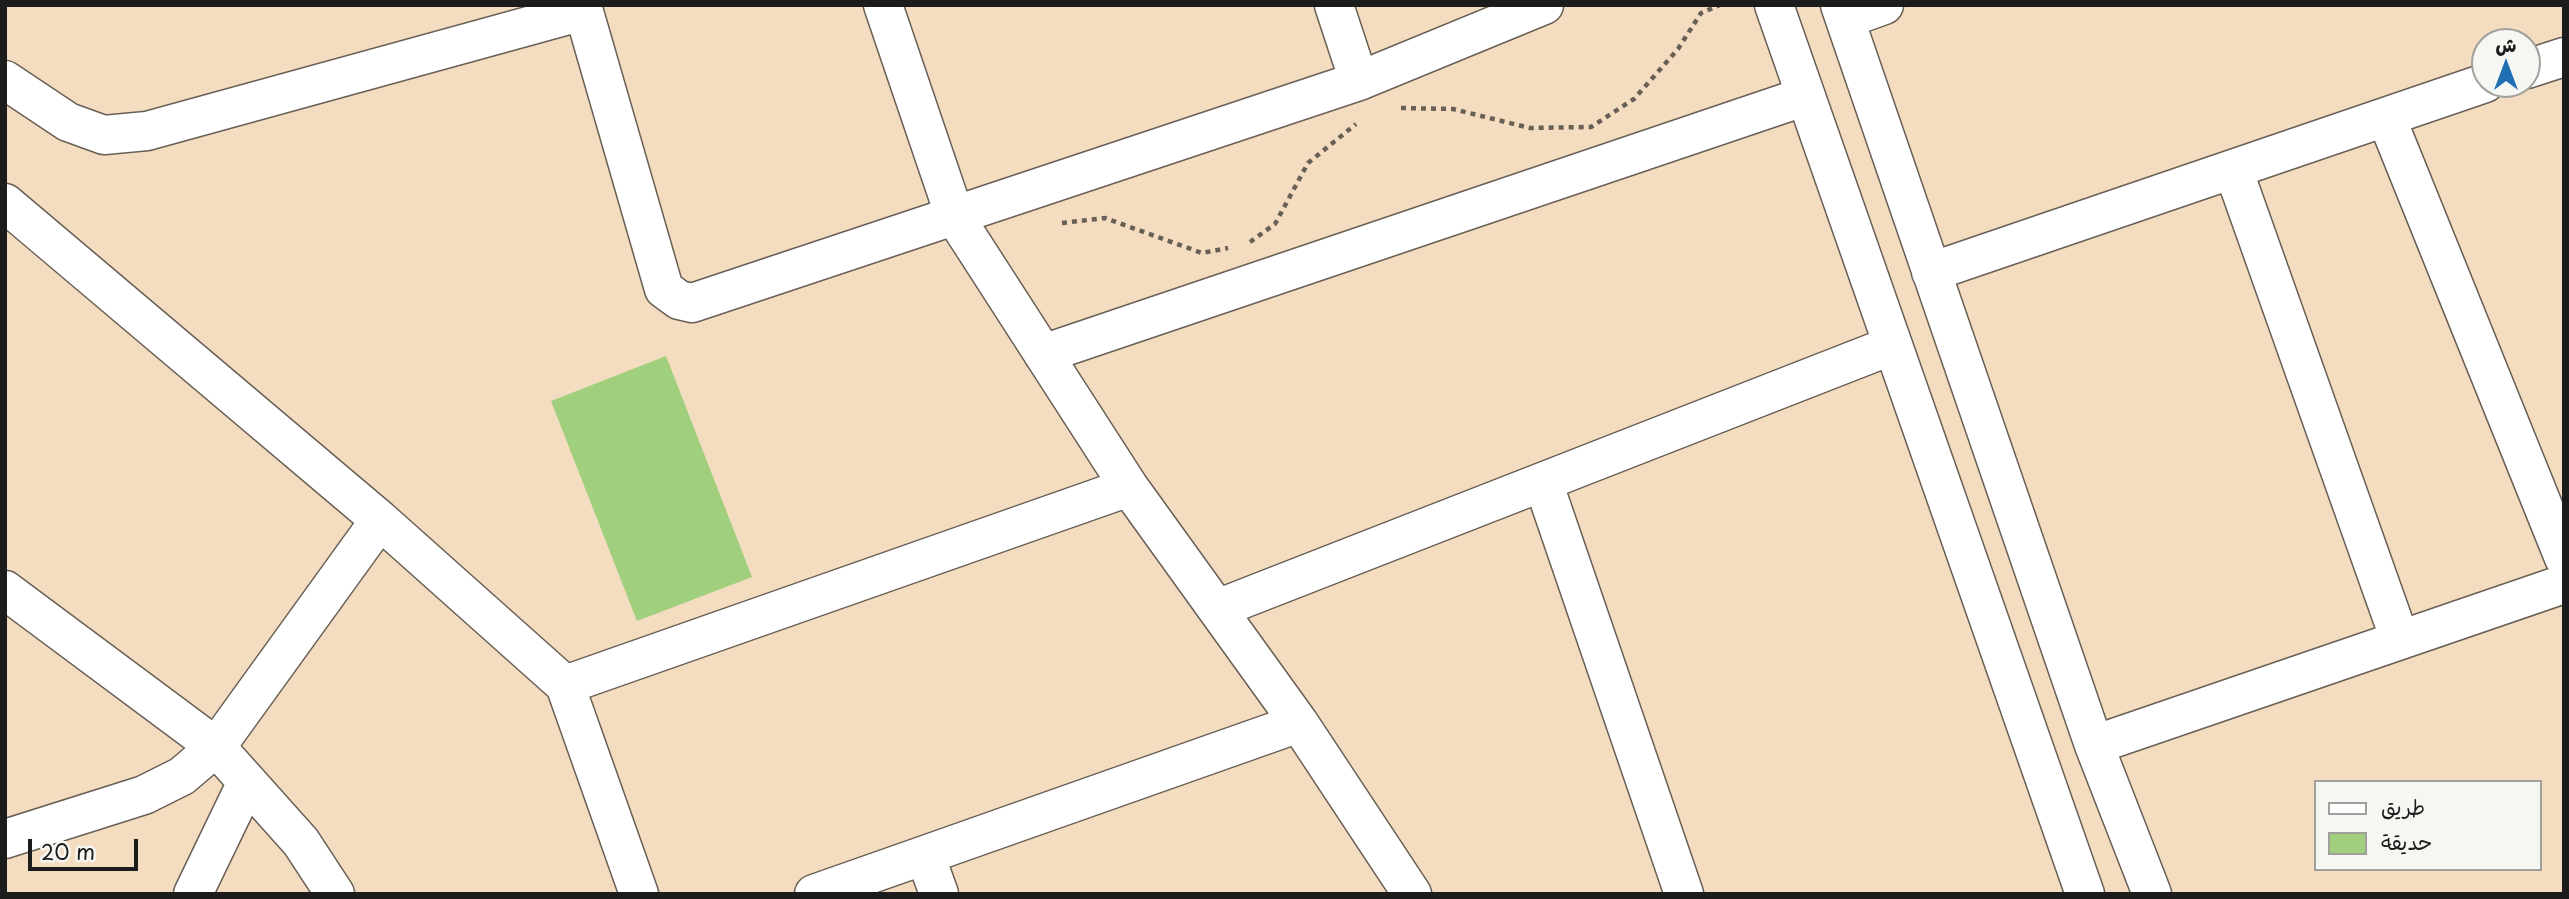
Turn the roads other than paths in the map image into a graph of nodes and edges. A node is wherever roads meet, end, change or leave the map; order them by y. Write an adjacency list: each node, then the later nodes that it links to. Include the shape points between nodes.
1 (883, 5): 17 (street)
2 (1335, 5): 11 (street)
3 (1544, 5): 11 (street)
4 (1774, 5): 13 (street)
5 (1884, 5): 7 (street)
6 (582, 8): 10 (street, via 148,131 104,135 68,122); 17 (street, via 664,289 679,300 692,303)
7 (1842, 12): 18 (street)
8 (2564, 57): 9 (street)
9 (2541, 64)
10 (5, 80)
11 (1359, 81): 17 (street)
12 (2471, 88): 14 (street)
13 (1805, 96): 19 (street); 20 (street)
14 (2386, 117): 15 (street); 24 (street)
15 (2233, 169): 18 (street); 28 (street)
16 (5, 203): 23 (street)
17 (955, 217): 20 (street)
18 (1931, 272): 31 (street)
19 (1893, 345): 21 (street); 43 (street)
20 (1043, 354): 22 (street)
21 (1543, 482): 27 (street); 42 (street)
22 (1129, 488): 27 (street); 29 (street)
23 (380, 520): 29 (street); 32 (street)
24 (2564, 558)
25 (2564, 584): 28 (street)
26 (5, 590): 32 (street)
27 (1217, 609): 30 (street)
28 (2400, 640): 31 (street)
29 (565, 685): 38 (street)
30 (1299, 723): 35 (street); 41 (street)
31 (2094, 745): 44 (street)
32 (216, 747): 33 (street); 34 (street, via 182,776 144,795)
33 (247, 782): 36 (street); 37 (street, via 301,842)
34 (5, 839)
35 (925, 855): 39 (street); 40 (street)
36 (193, 894)
37 (335, 894)
38 (639, 894)
39 (814, 894)
40 (939, 894)
41 (1412, 894)
42 (1684, 894)
43 (2085, 894)
44 (2151, 894)

